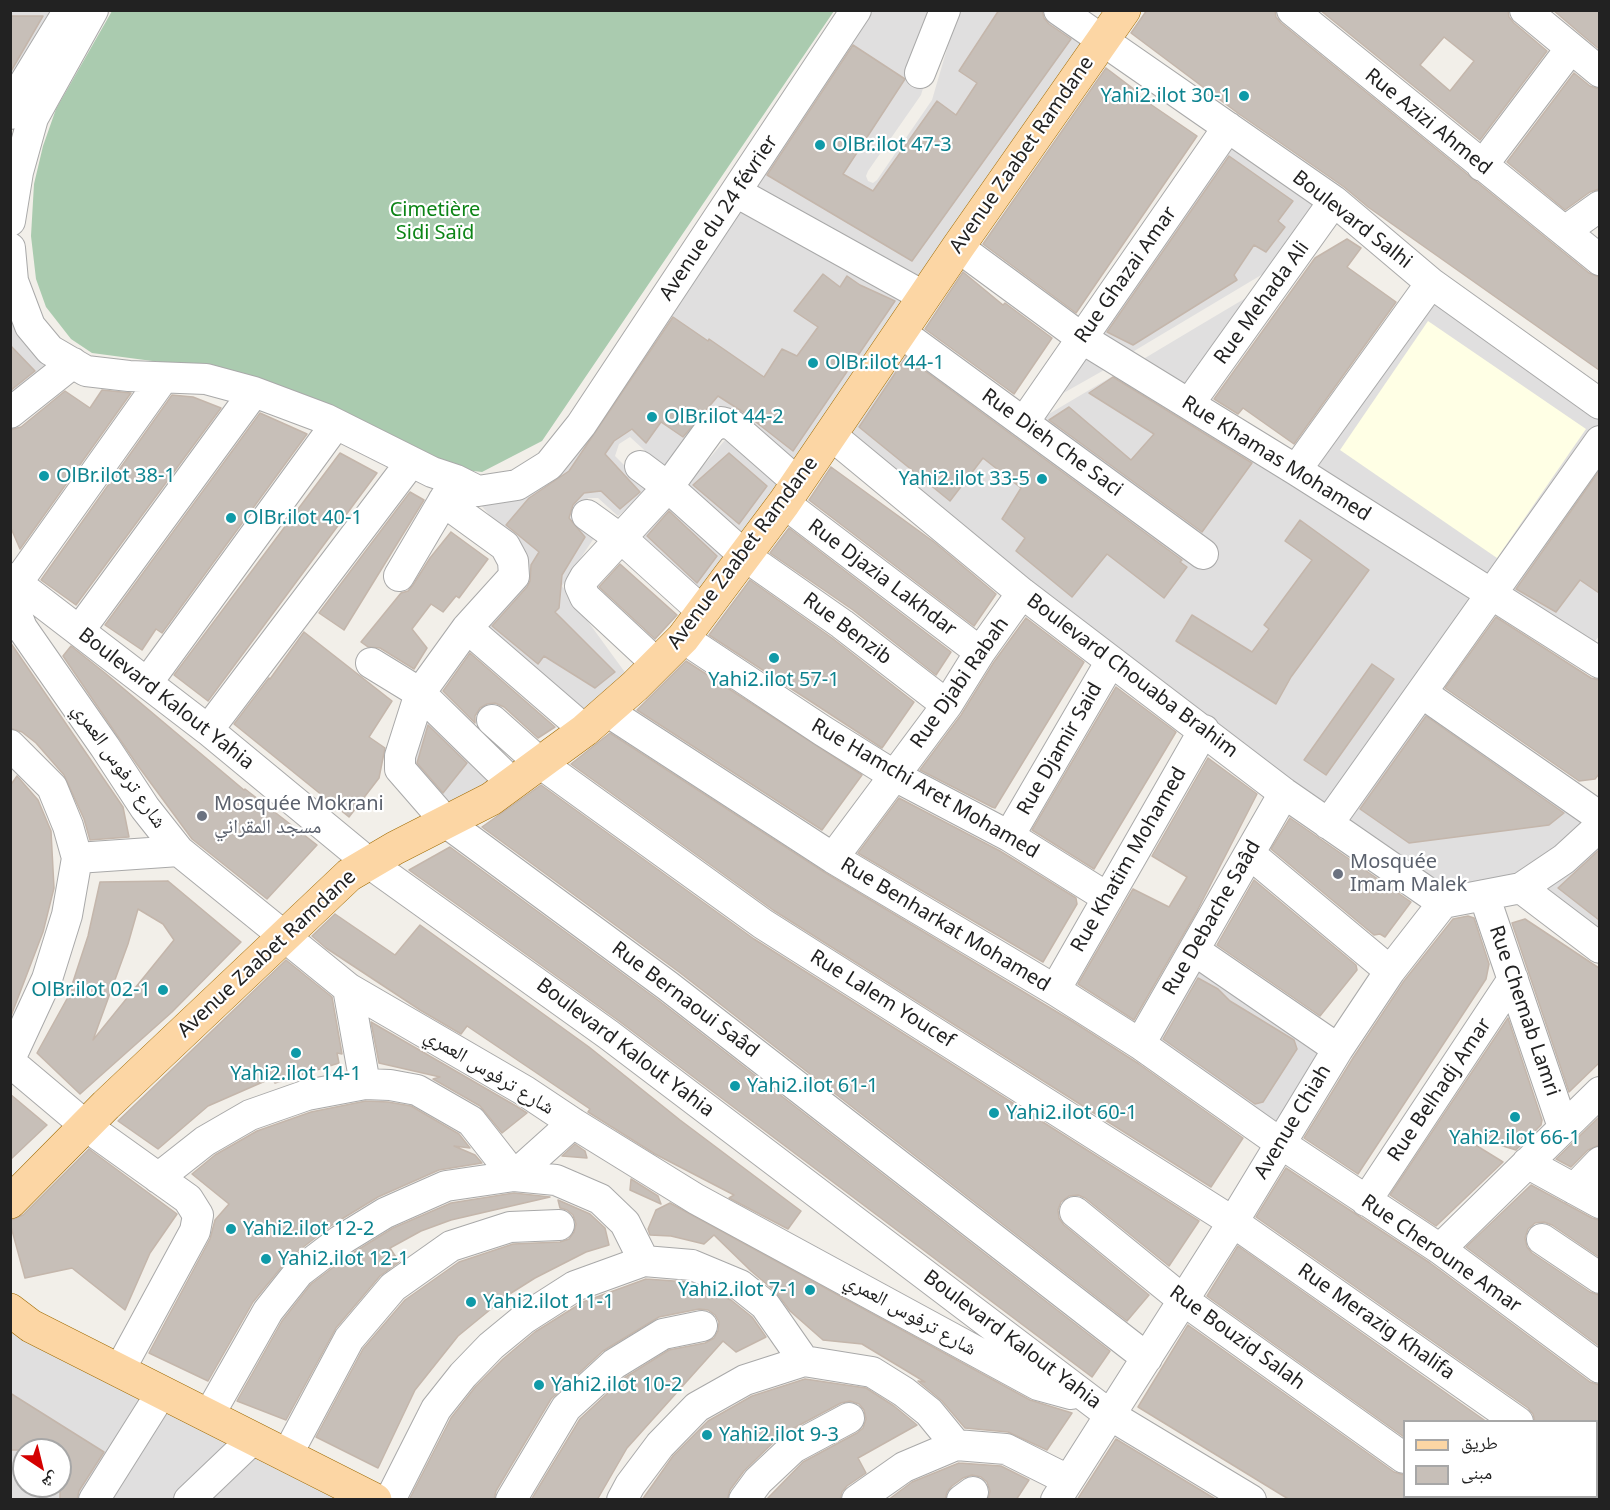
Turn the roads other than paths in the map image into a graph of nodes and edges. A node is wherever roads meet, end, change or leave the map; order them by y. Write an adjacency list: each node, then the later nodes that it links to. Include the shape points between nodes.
1 (69, 10): 13 (street)
2 (93, 10): 16 (street, via 33,118)
3 (856, 10): 17 (street, Avenue du 24 février)
4 (945, 10): 12 (street)
5 (1059, 10): 9 (street, Boulevard Salhi)
6 (1124, 10): 9 (main road, Avenue Zaabet Ramdane)
7 (1292, 10): 15 (street, Rue Azizi Ahmed)
8 (1525, 10): 10 (street)
9 (1102, 40): 14 (street, Boulevard Salhi); 22 (main road, Avenue Zaabet Ramdane)
10 (1571, 48): 11 (street); 15 (street)
11 (1599, 72)
12 (920, 73)
13 (12, 104)
14 (1228, 127): 18 (street, Boulevard Salhi); 29 (street, Rue Ghazai Amar)
15 (1482, 166): 21 (street, Rue Azizi Ahmed)
16 (13, 185): 20 (street)
17 (736, 192): 26 (street); 44 (street, Avenue du 24 février, via 581,425 549,465 517,485)
18 (1334, 201): 25 (street, Boulevard Salhi); 33 (street, Rue Mehada Ali)
19 (1599, 206): 21 (street)
20 (10, 221)
21 (1565, 231): 24 (street, Rue Azizi Ahmed)
22 (958, 247): 26 (main road, Avenue Zaabet Ramdane); 29 (street, Rue Khamas Mohamed)
23 (10, 248): 27 (street, Avenue du 24 février)
24 (1599, 260)
25 (1431, 283): 34 (street, Boulevard Salhi); 42 (street)
26 (925, 297): 28 (main road, Avenue Zaabet Ramdane)
27 (16, 306): 30 (street, Avenue du 24 février, via 51,350)
28 (900, 332): 36 (street, Rue Dieh Che Saci); 38 (main road, Avenue Zaabet Ramdane)
29 (1083, 339): 33 (street, Rue Khamas Mohamed); 36 (street, Rue Ghazai Amar)
30 (74, 363): 31 (street, Avenue du 24 février, via 86,371); 35 (street)
31 (163, 378): 32 (street, Avenue du 24 février, via 206,379); 51 (street)
32 (254, 392): 37 (street, Avenue du 24 février); 56 (street)
33 (1189, 404): 42 (street, Rue Khamas Mohamed)
34 (1599, 404)
35 (10, 413)
36 (1024, 422): 48 (street, Rue Dieh Che Saci)
37 (336, 424): 40 (street, Avenue du 24 février); 63 (street)
38 (831, 435): 45 (main road, Avenue Zaabet Ramdane); 52 (street, Boulevard Chouaba Brahim)
39 (1599, 441): 53 (street)
40 (411, 462): 44 (street, Avenue du 24 février, via 432,472); 69 (street)
41 (640, 466): 43 (street, Rue Benzib)
42 (1296, 470): 53 (street, Rue Khamas Mohamed)
43 (668, 487): 45 (street, Rue Djazia Lakhdar, via 711,428 721,422 732,425); 47 (street); 49 (street, Rue Benzib)
44 (450, 491): 50 (street); 55 (street, via 505,546 513,561 514,576)
45 (791, 492): 49 (main road, Avenue Zaabet Ramdane); 58 (street, Rue Djazia Lakhdar)
46 (587, 515): 47 (street)
47 (619, 538): 54 (street); 62 (street, via 580,586 585,597)
48 (1203, 554)
49 (745, 556): 54 (main road, Avenue Zaabet Ramdane); 66 (street, Rue Benzib)
50 (399, 576)
51 (13, 586): 56 (street, Boulevard Kalout Yahia); 81 (street, شارع ترفوس العمري, via 22,628 145,808)
52 (1022, 593): 58 (street, Rue Djabi Rabah); 60 (street, Boulevard Chouaba Brahim)
53 (1492, 595): 59 (street, Rue Khamas Mohamed); 65 (street)
54 (703, 612): 57 (main road, Avenue Zaabet Ramdane)
55 (467, 628): 64 (street); 68 (street, Rue Benharkat Mohamed)
56 (79, 631): 63 (street, Boulevard Kalout Yahia)
57 (683, 638): 62 (main road, Avenue Zaabet Ramdane); 73 (street, Rue Hamchi Aret Mohamed)
58 (980, 652): 66 (street, Rue Djabi Rabah)
59 (1596, 655)
60 (1111, 662): 70 (street, Boulevard Chouaba Brahim); 80 (street, Rue Djamir Said)
61 (371, 663): 64 (street)
62 (657, 664): 68 (main road, Avenue Zaabet Ramdane)
63 (147, 683): 69 (street, Boulevard Kalout Yahia)
64 (420, 693): 74 (street); 77 (street, Rue Bernaoui Saâd, via 400,756 400,769)
65 (1422, 693): 76 (street); 78 (street)
66 (947, 705): 73 (street, Rue Djabi Rabah)
67 (492, 720): 72 (street, Rue Lalem Youcef)
68 (596, 720): 72 (main road, Avenue Zaabet Ramdane); 84 (street, Rue Benharkat Mohamed)
69 (208, 730): 85 (street, Boulevard Kalout Yahia)
70 (1204, 730): 75 (street, Boulevard Chouaba Brahim); 88 (street, Rue Khatim Mohamed)
71 (13, 757): 83 (street, via 52,788)
72 (540, 763): 74 (main road, Avenue Zaabet Ramdane); 115 (street, Rue Lalem Youcef, via 763,924)
73 (895, 776): 80 (street, Rue Hamchi Aret Mohamed); 84 (street, Rue Djabi Rabah)
74 (512, 783): 77 (main road, Avenue Zaabet Ramdane)
75 (1284, 793): 78 (street, Boulevard Chouaba Brahim); 82 (street, Rue Debache Saâd)
76 (1599, 817)
77 (447, 823): 85 (main road, Avenue Zaabet Ramdane); 124 (street, Rue Bernaoui Saâd, via 668,986)
78 (1328, 824): 89 (street, Boulevard Chouaba Brahim)
79 (1599, 826): 86 (street, via 1564,859)
80 (1009, 836): 88 (street, Rue Hamchi Aret Mohamed)
81 (179, 851): 83 (street); 90 (street, شارع ترفوس العمري)
82 (1250, 854): 92 (street, Rue Debache Saâd); 93 (street)
83 (77, 858): 99 (street, via 67,915 48,979)
84 (833, 858): 96 (street, Rue Benharkat Mohamed)
85 (369, 863): 90 (main road, Avenue Zaabet Ramdane, via 349,875); 129 (street, Boulevard Kalout Yahia, via 609,1035)
86 (1521, 888): 87 (street); 91 (street)
87 (1484, 895): 89 (street); 94 (street, Rue Chemab Lamri)
88 (1108, 898): 96 (street, Rue Khatim Mohamed)
89 (1443, 903): 93 (street, Avenue Chiah)
90 (283, 937): 95 (street, شارع ترفوس العمري); 103 (main road, Avenue Zaabet Ramdane)
91 (1599, 948)
92 (1194, 950): 97 (street, Rue Debache Saâd); 98 (street)
93 (1390, 970): 98 (street, Avenue Chiah)
94 (1513, 979): 104 (street, Rue Chemab Lamri); 111 (street, Rue Belhadj Amar)
95 (348, 988): 100 (street); 102 (street, شارع ترفوس العمري, via 516,1085)
96 (1055, 990): 97 (street, Rue Benharkat Mohamed)
97 (1140, 1044): 105 (street, Rue Benharkat Mohamed)
98 (1338, 1049): 105 (street, Avenue Chiah)
99 (10, 1061): 103 (street)
100 (365, 1084): 108 (street, via 417,1090 471,1121); 109 (street, via 307,1095 250,1115 205,1141)
101 (1599, 1092): 104 (street)
102 (573, 1123): 108 (street); 129 (street, شارع ترفوس العمري, via 696,1199 1038,1385)
103 (86, 1126): 109 (street); 112 (main road, Avenue Zaabet Ramdane)
104 (1563, 1127): 107 (street)
105 (1280, 1143): 111 (street, Rue Cheroune Amar); 115 (street, Avenue Chiah)
106 (1599, 1162): 110 (street)
107 (1527, 1163): 110 (street); 118 (street)
108 (514, 1176): 119 (street, via 556,1180 600,1199 624,1223); 130 (street, via 446,1186 385,1213 324,1252 299,1272 268,1311)
109 (158, 1178): 127 (street, via 188,1198 198,1215 195,1231)
110 (1574, 1189): 113 (street)
111 (1366, 1201): 118 (street, Rue Cheroune Amar)
112 (10, 1202)
113 (1599, 1203)
114 (1075, 1212): 121 (street, Rue Bouzid Salah)
115 (1233, 1222): 121 (street, Avenue Chiah); 132 (street, Rue Merazig Khalifa)
116 (559, 1225): 135 (street, via 510,1227 451,1246 393,1287 349,1339)
117 (1542, 1239): 120 (street)
118 (1440, 1249): 126 (street, Rue Cheroune Amar)
119 (644, 1261): 125 (street, via 692,1266 740,1285 765,1305); 138 (street, via 575,1286 525,1318 491,1346 436,1409)
120 (1599, 1278)
121 (1183, 1300): 124 (street, Avenue Chiah); 136 (street, Rue Bouzid Salah)
122 (10, 1310): 127 (main road, via 31,1326)
123 (702, 1326): 141 (street, via 663,1334 614,1364 566,1408)
124 (1147, 1358): 129 (street, Avenue Chiah)
125 (804, 1361): 134 (street, via 872,1372 929,1412); 142 (street, via 745,1380 697,1407 660,1445)
126 (1599, 1368)
127 (119, 1371): 128 (main road)
128 (162, 1392): 130 (main road); 139 (street)
129 (1101, 1408): 137 (street, Avenue Chiah); 145 (street, Boulevard Kalout Yahia)
130 (209, 1415): 133 (main road)
131 (849, 1418): 143 (street, via 793,1448)
132 (1515, 1420)
133 (254, 1438): 135 (main road); 140 (street)
134 (956, 1444): 137 (street, via 1006,1449); 144 (street, via 904,1467)
135 (287, 1455): 138 (main road)
136 (1403, 1457)
137 (1062, 1490)
138 (376, 1499)
139 (94, 1500)
140 (189, 1500)
141 (511, 1500)
142 (622, 1500)
143 (744, 1500)
144 (857, 1500)
145 (1251, 1500)

